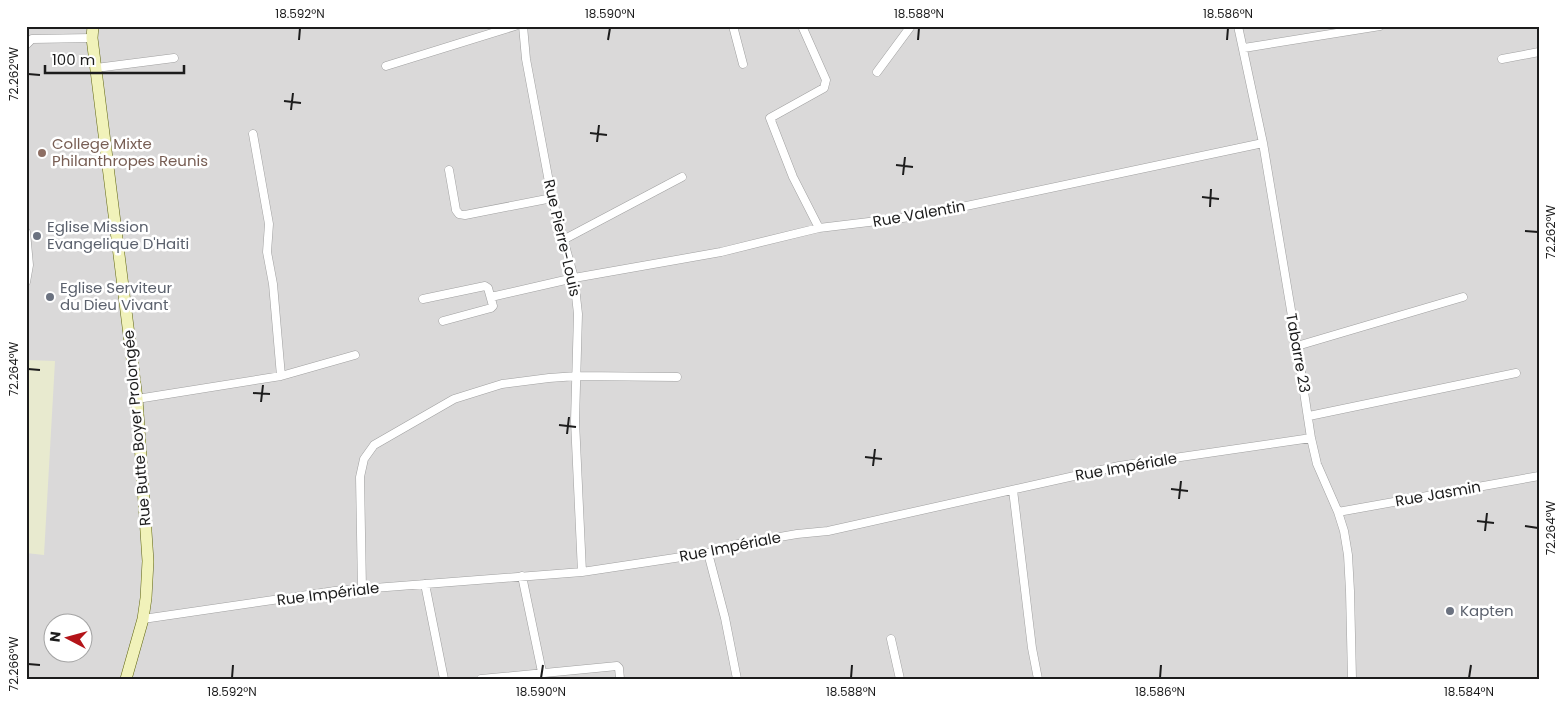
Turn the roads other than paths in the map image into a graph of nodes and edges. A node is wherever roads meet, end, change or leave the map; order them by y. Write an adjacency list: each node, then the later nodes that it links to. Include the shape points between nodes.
1 (515, 26): 15 (street)
2 (524, 26): 22 (street, Rue Pierre-Louis, via 526,59)
3 (733, 26): 14 (street)
4 (802, 26): 23 (street, via 826,84 770,118 793,176)
5 (912, 26): 17 (street)
6 (1238, 26): 10 (street, Tabarre 23)
7 (1380, 26): 10 (street)
8 (92, 32): 9 (street, via 32,38); 16 (street, Rue Butte Boyer Prolongée)
9 (26, 45)
10 (1244, 48): 19 (street, Tabarre 23)
11 (1539, 52): 13 (street)
12 (174, 58): 16 (street)
13 (1502, 59)
14 (743, 64)
15 (386, 66)
16 (96, 68): 38 (street, Rue Butte Boyer Prolongée)
17 (877, 72)
18 (253, 134): 35 (street, via 269,224 267,252)
19 (1263, 143): 23 (street, Rue Valentin, via 919,216); 32 (street, Tabarre 23)
20 (449, 170): 22 (street, via 456,210 465,216)
21 (682, 177): 25 (street)
22 (552, 198): 25 (street, Rue Pierre-Louis)
23 (819, 228): 26 (street, Rue Valentin, via 721,252)
24 (26, 232): 27 (street, via 29,265)
25 (563, 240): 26 (street, Rue Pierre-Louis)
26 (574, 278): 28 (street, Rue Valentin); 36 (street, Rue Pierre-Louis, via 578,314)
27 (26, 282)
28 (491, 297): 30 (street, via 485,286); 31 (street, via 492,308)
29 (1463, 297): 32 (street)
30 (423, 298)
31 (443, 320)
32 (1297, 346): 39 (street, Tabarre 23)
33 (355, 356): 35 (street)
34 (1516, 373): 39 (street)
35 (281, 376): 38 (street)
36 (576, 376): 37 (street); 45 (street, Rue Pierre-Louis); 48 (street, via 502,384 454,399 374,445 364,459 360,477)
37 (677, 377)
38 (137, 399): 49 (street, Rue Butte Boyer Prolongée, via 148,561)
39 (1309, 416): 40 (street, Tabarre 23)
40 (1311, 438): 42 (street, Rue Impériale, via 1119,466); 43 (street, Tabarre 23, via 1317,464)
41 (1539, 476): 43 (street, Rue Jasmin)
42 (1013, 490): 44 (street, Rue Impériale, via 828,531 797,534); 58 (street)
43 (1338, 512): 59 (street, Tabarre 23, via 1348,554)
44 (708, 553): 45 (street, Rue Impériale); 56 (street)
45 (582, 572): 46 (street, Rue Impériale)
46 (522, 576): 47 (street, Rue Impériale); 51 (street)
47 (425, 584): 48 (street, Rue Impériale); 53 (street)
48 (362, 589): 49 (street, Rue Impériale)
49 (143, 619): 52 (street, Rue Butte Boyer Prolongée)
50 (891, 638): 57 (street)
51 (542, 672): 54 (street); 55 (street, via 617,666)
52 (126, 679)
53 (444, 679)
54 (481, 679)
55 (620, 679)
56 (737, 679)
57 (900, 679)
58 (1038, 679)
59 (1352, 679)

